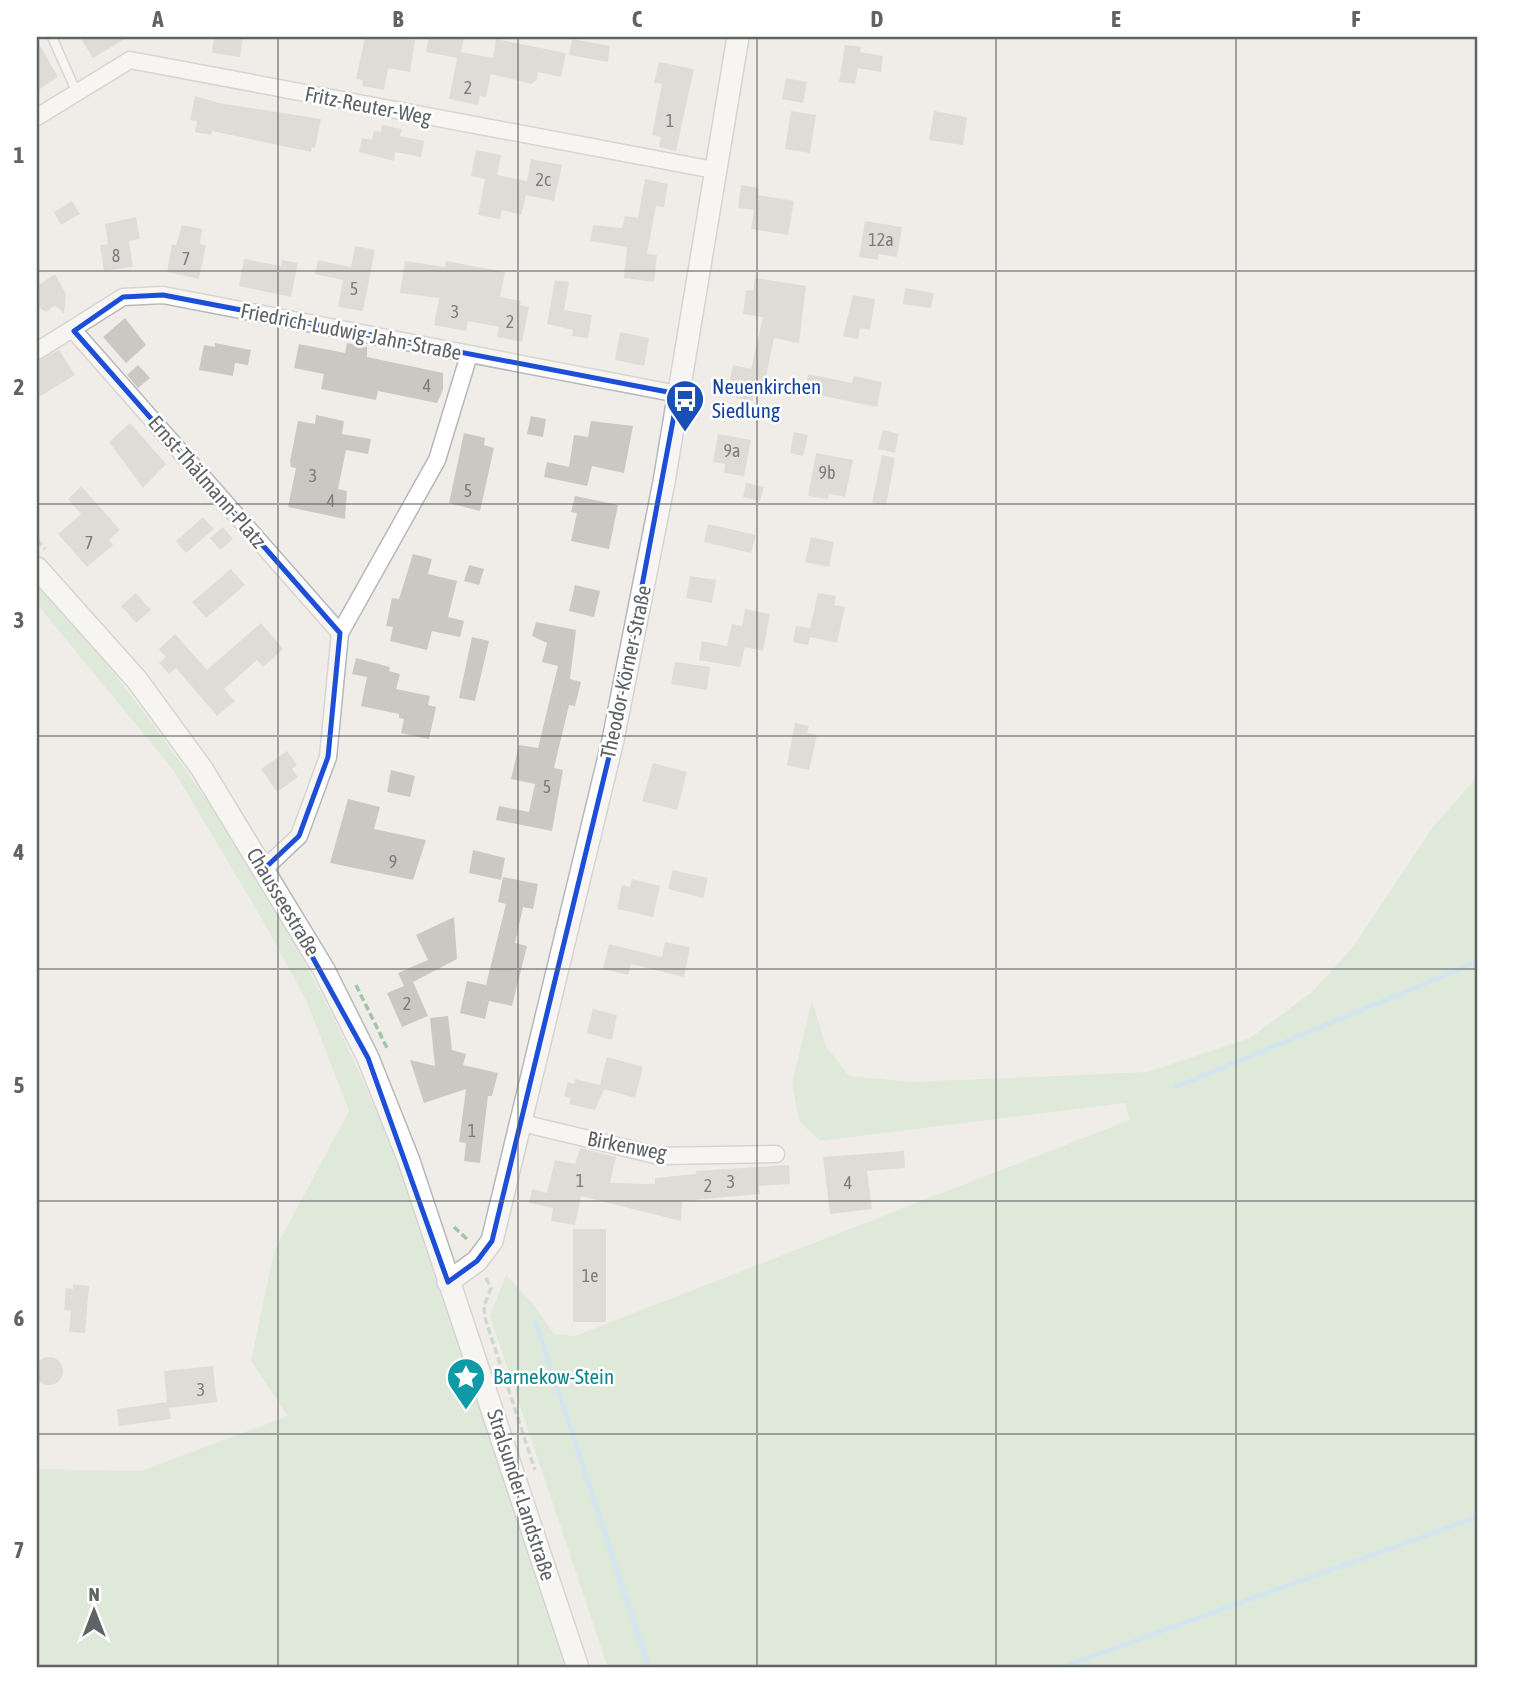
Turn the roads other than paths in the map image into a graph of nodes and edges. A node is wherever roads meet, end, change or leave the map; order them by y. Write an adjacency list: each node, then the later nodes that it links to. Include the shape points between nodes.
1 (52, 37): 3 (lane)
2 (738, 37): 5 (street, Theodor-Körner-Straße)
3 (77, 93): 4 (street, Fritz-Reuter-Weg); 5 (street, Fritz-Reuter-Weg, via 130,60)
4 (37, 117)
5 (714, 170): 9 (street, Theodor-Körner-Straße)
6 (74, 331): 7 (street, Friedrich-Ludwig-Jahn-Straße); 8 (street, Friedrich-Ludwig-Jahn-Straße, via 123,297 163,295); 11 (street, Ernst-Thälmann-Platz)
7 (37, 351)
8 (470, 355): 9 (street, Friedrich-Ludwig-Jahn-Straße); 11 (street, via 437,460)
9 (678, 394): 13 (street, Theodor-Körner-Straße, via 613,740)
10 (37, 568): 12 (street, Chausseestraße, via 137,680 202,769)
11 (340, 633): 12 (street, via 328,757 299,836)
12 (264, 869): 15 (street, Chausseestraße, via 324,970 368,1058 409,1161)
13 (522, 1123): 14 (street, Birkenweg, via 659,1156); 15 (street, Theodor-Körner-Straße, via 492,1241 477,1261)
14 (776, 1154)
15 (449, 1282): 16 (street, Stralsunder Landstraße)
16 (578, 1668)

